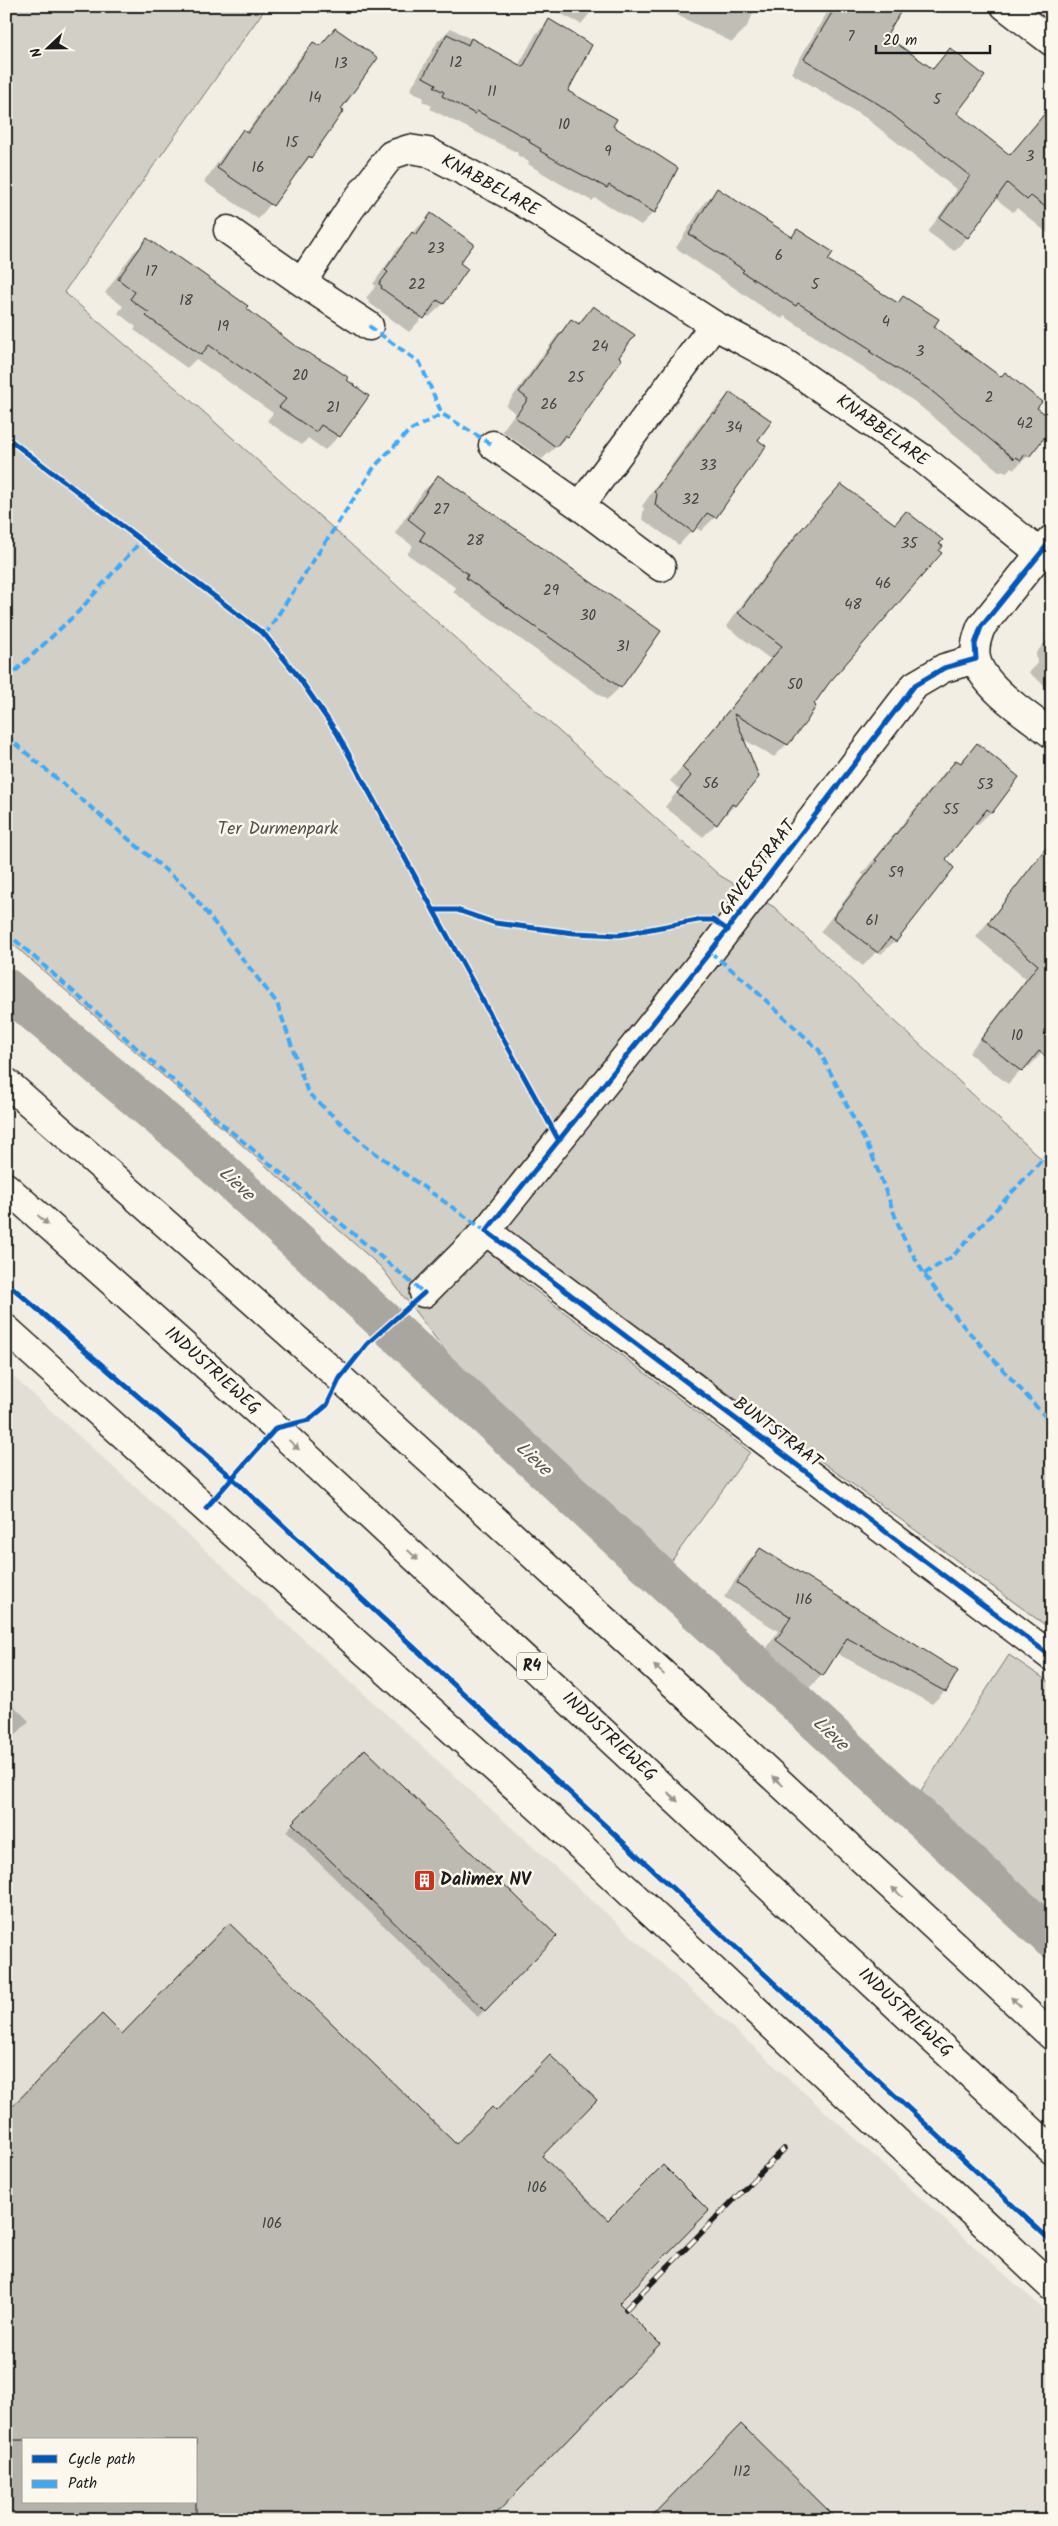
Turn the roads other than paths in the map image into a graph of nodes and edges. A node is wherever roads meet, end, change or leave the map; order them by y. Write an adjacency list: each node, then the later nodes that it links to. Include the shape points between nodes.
1 (1005, 6): 2 (main road)
2 (1052, 42)
3 (228, 230): 4 (main road)
4 (302, 282): 5 (main road, KNABBELARE, via 350,209 391,155 409,149 428,152 521,201); 6 (main road)
5 (714, 325): 8 (main road); 9 (main road, KNABBELARE, via 783,362)
6 (370, 326)
7 (493, 445): 8 (main road)
8 (580, 506): 10 (main road)
9 (1046, 546): 11 (main road, via 981,627 975,644)
10 (661, 567)
11 (976, 659): 12 (main road, via 994,688); 15 (main road, GAVERSTRAAT, via 944,668 916,685 710,952)
12 (1052, 734)
13 (6, 1082): 19 (main road, one-way to 13, via 340,1378)
14 (6, 1187): 20 (main road, INDUSTRIEWEG / R4, one-way to 20, via 276,1428)
15 (486, 1231): 16 (main road, GAVERSTRAAT); 18 (main road, BUNTSTRAAT)
16 (424, 1293)
17 (6, 1329): 21 (main road, via 546,1814)
18 (1052, 1657)
19 (1052, 2036)
20 (1052, 2150)
21 (1052, 2287)

